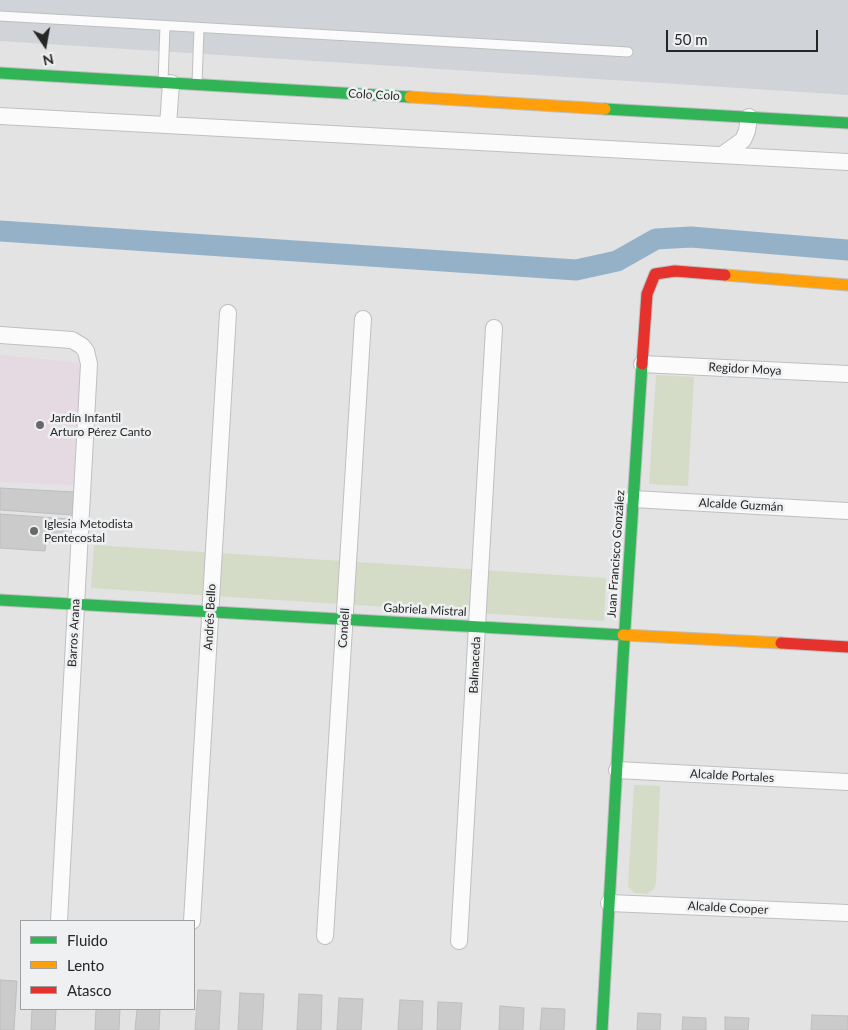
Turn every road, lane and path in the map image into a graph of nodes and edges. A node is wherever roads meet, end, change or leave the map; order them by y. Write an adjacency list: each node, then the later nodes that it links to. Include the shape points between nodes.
1 (0, 16): 2 (lane)
2 (165, 26): 3 (lane); 6 (lane)
3 (199, 28): 4 (lane); 7 (lane)
4 (628, 52)
5 (0, 73): 6 (street, Colo Colo)
6 (167, 82): 7 (street, Colo Colo); 11 (street)
7 (197, 84): 9 (street, Colo Colo)
8 (0, 116): 11 (street)
9 (749, 117): 10 (street, Colo Colo); 12 (street, via 743,140)
10 (848, 123)
11 (168, 125): 12 (street)
12 (722, 155): 13 (street)
13 (848, 162)
14 (848, 285): 19 (street, Juan Francisco González, via 675,271 655,274 647,294)
15 (228, 313): 25 (street, Andrés Bello)
16 (363, 320): 26 (street, Condell)
17 (494, 328): 27 (street, Balmaceda)
18 (0, 335): 24 (street, Barros Arana, via 66,339 82,346 88,358)
19 (642, 364): 20 (street, Regidor Moya); 21 (street, Juan Francisco González)
20 (848, 374)
21 (633, 499): 22 (street, Alcalde Guzmán); 28 (street, Juan Francisco González)
22 (848, 511)
23 (0, 600): 24 (street, Gabriela Mistral)
24 (76, 604): 25 (street, Gabriela Mistral); 34 (street, Barros Arana)
25 (210, 612): 26 (street, Gabriela Mistral); 35 (street, Andrés Bello)
26 (344, 619): 27 (street, Gabriela Mistral); 36 (street, Condell)
27 (477, 626): 28 (street, Gabriela Mistral); 37 (street, Balmaceda)
28 (624, 635): 29 (street, Gabriela Mistral); 30 (street, Juan Francisco González)
29 (848, 647)
30 (616, 770): 31 (street, Alcalde Portales); 32 (street, Juan Francisco González)
31 (848, 782)
32 (609, 903): 33 (street, Alcalde Cooper); 38 (street, Juan Francisco González)
33 (848, 913)
34 (59, 920)
35 (192, 920)
36 (325, 936)
37 (459, 941)
38 (602, 1030)

